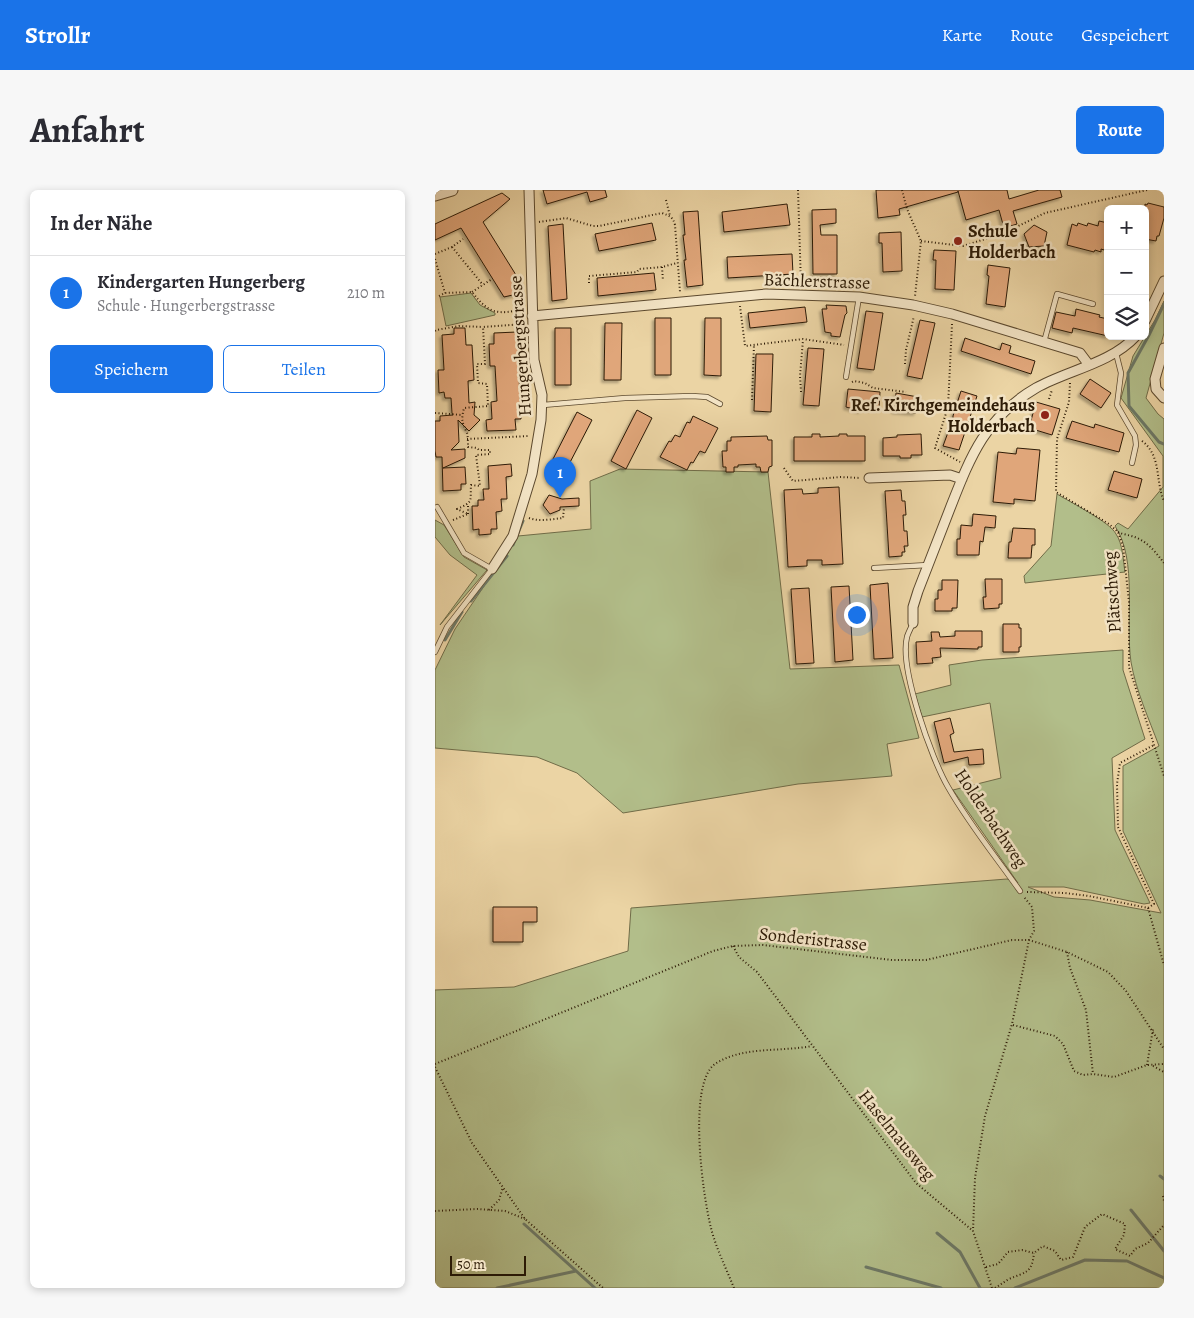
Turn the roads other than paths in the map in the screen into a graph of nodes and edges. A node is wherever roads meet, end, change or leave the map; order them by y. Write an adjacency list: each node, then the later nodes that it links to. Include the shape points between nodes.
1 (452, 190): 3 (street)
2 (529, 190): 8 (street, Hungerbergstrasse)
3 (435, 195)
4 (1164, 281): 7 (street)
5 (859, 297): 8 (street, Bächlerstrasse, via 766,294); 10 (street, Bächlerstrasse, via 952,314); 14 (lane)
6 (1093, 304): 10 (lane, via 1057,294)
7 (1149, 313)
8 (528, 316): 17 (street, Hungerbergstrasse)
9 (1131, 340): 12 (street, Holderbachweg)
10 (1043, 343): 13 (street, Bächlerstrasse, via 1080,353)
11 (1164, 348): 15 (street, via 1155,379 1156,388)
12 (1116, 353): 13 (street, Holderbachweg); 18 (lane, via 1121,373 1117,405 1135,436)
13 (1089, 364): 20 (street, Holderbachweg, via 1052,380 1010,406 981,439)
14 (846, 377)
15 (1164, 398)
16 (720, 404): 17 (lane, via 707,397 692,396)
17 (543, 406): 24 (street, Hungerbergstrasse, via 532,474 520,514 513,536)
18 (1132, 463)
19 (869, 478): 20 (street, via 950,475)
20 (962, 479): 22 (street, Holderbachweg)
21 (437, 508): 24 (lane, via 464,552)
22 (928, 565): 23 (lane); 25 (street, Holderbachweg, via 913,607)
23 (874, 568)
24 (492, 569): 26 (lane, Hungerbergstrasse, via 447,627)
25 (913, 623): 27 (lane, Holderbachweg, via 906,638 909,676 942,777)
26 (435, 652)
27 (1020, 891)

